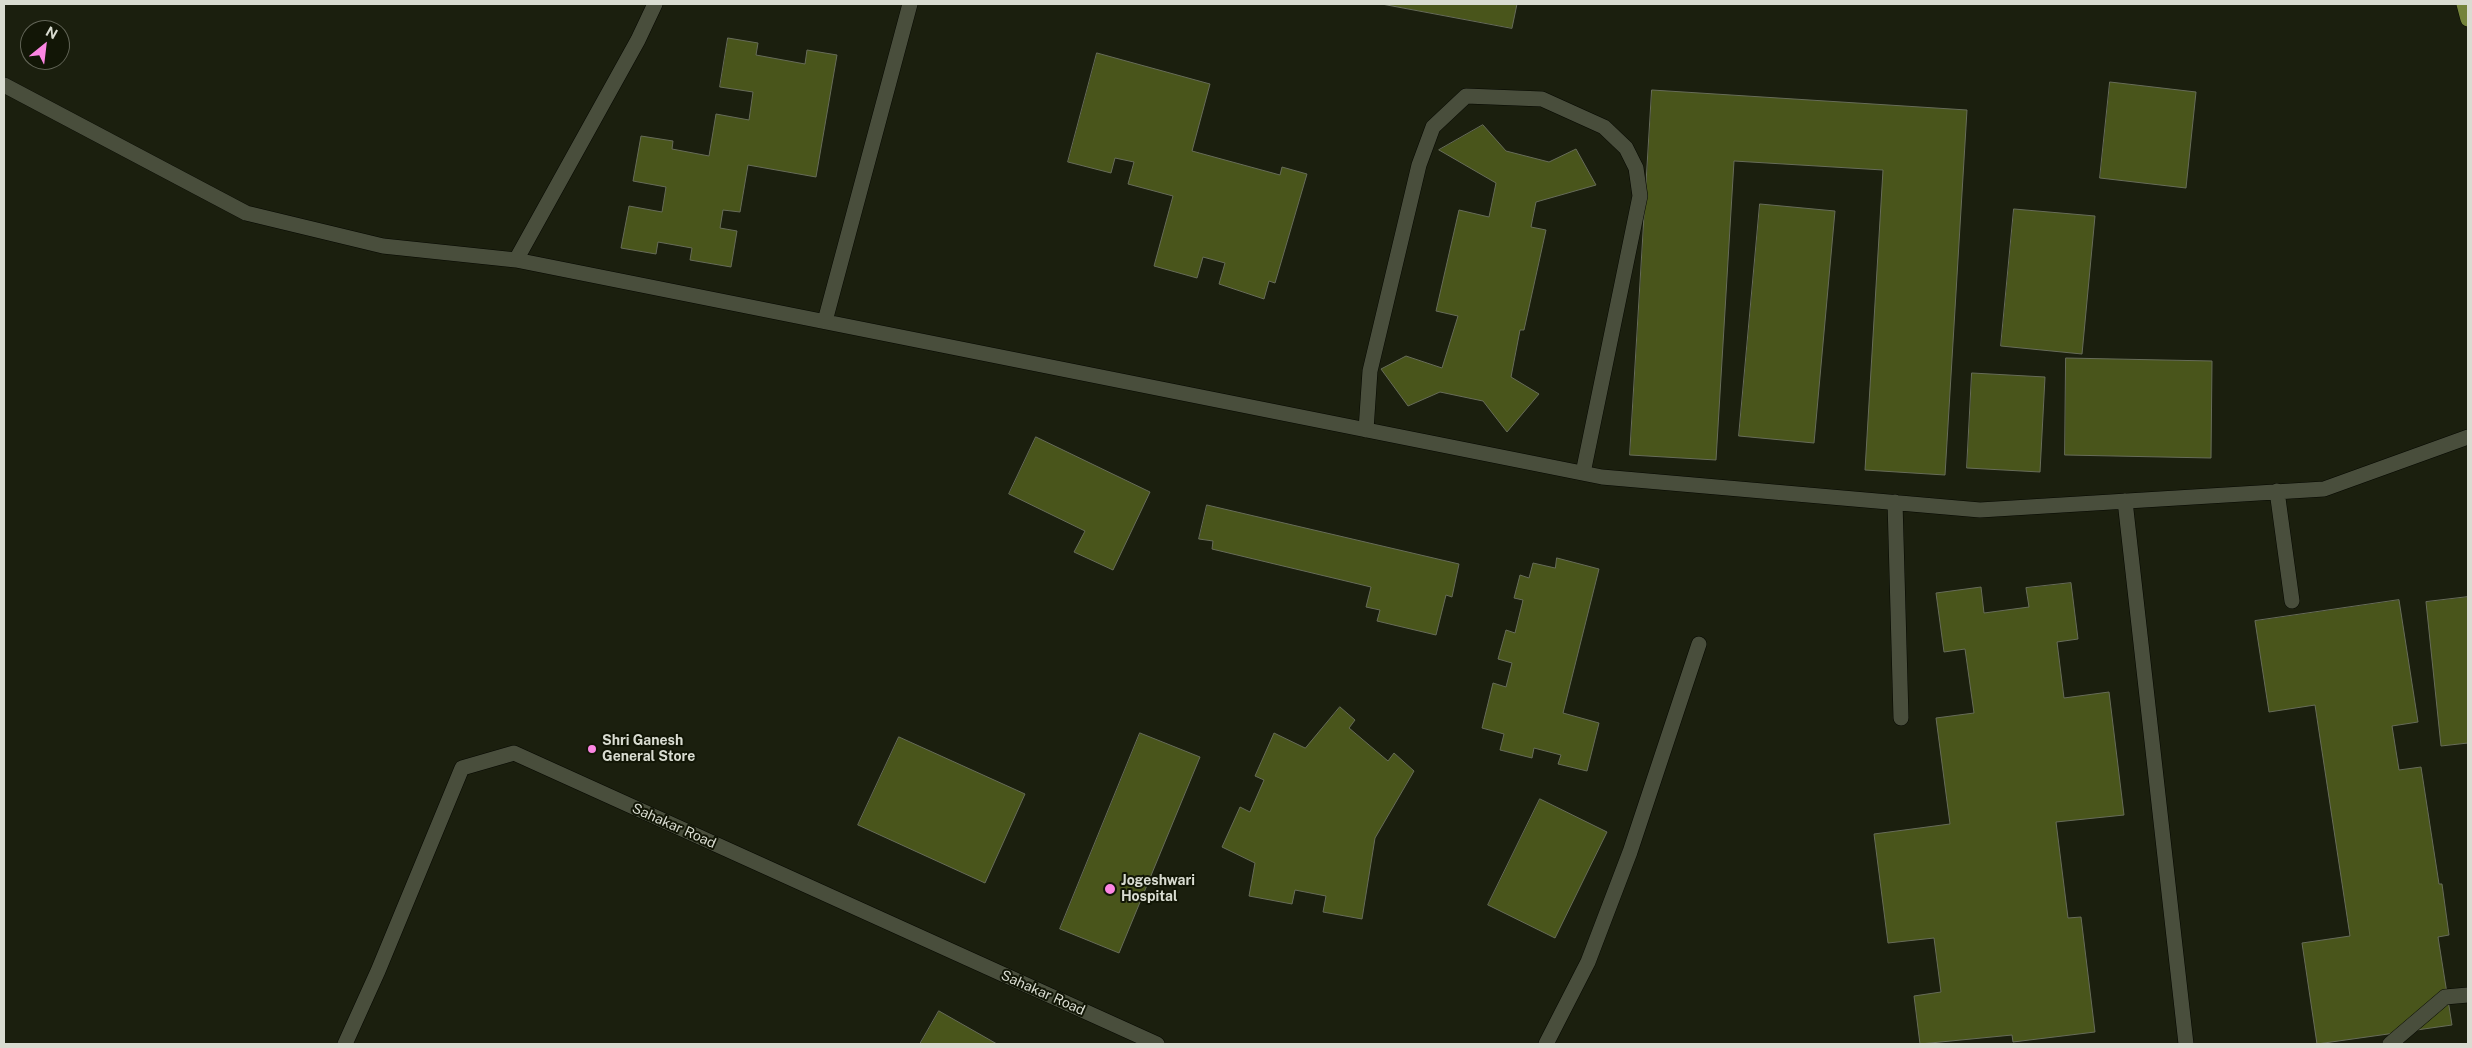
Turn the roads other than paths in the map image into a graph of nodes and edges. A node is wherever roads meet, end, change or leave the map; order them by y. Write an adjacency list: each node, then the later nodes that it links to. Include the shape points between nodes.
1 (656, 4): 6 (street)
2 (910, 4): 7 (street)
3 (2464, 4): 4 (main road)
4 (2468, 20)
5 (4, 85): 6 (street, via 246,213 383,246)
6 (516, 260): 7 (street)
7 (825, 322): 8 (street)
8 (1366, 430): 10 (street); 10 (street, via 1370,371 1419,165 1433,127 1466,96 1542,99 1604,127 1626,148 1636,168 1640,196)
9 (2468, 437): 11 (street, via 2324,489)
10 (1583, 473): 13 (street)
11 (2278, 491): 12 (street); 14 (street)
12 (2124, 500): 13 (street, via 1980,510); 21 (street)
13 (1895, 502): 16 (street)
14 (2292, 601)
15 (1699, 644): 20 (street, via 1630,852 1588,962)
16 (1901, 718)
17 (2468, 995): 22 (street, via 2446,997)
18 (345, 1044): 19 (street, Sahakar Road, via 462,768 514,753)
19 (1157, 1044)
20 (1546, 1044)
21 (2186, 1044)
22 (2390, 1044)

